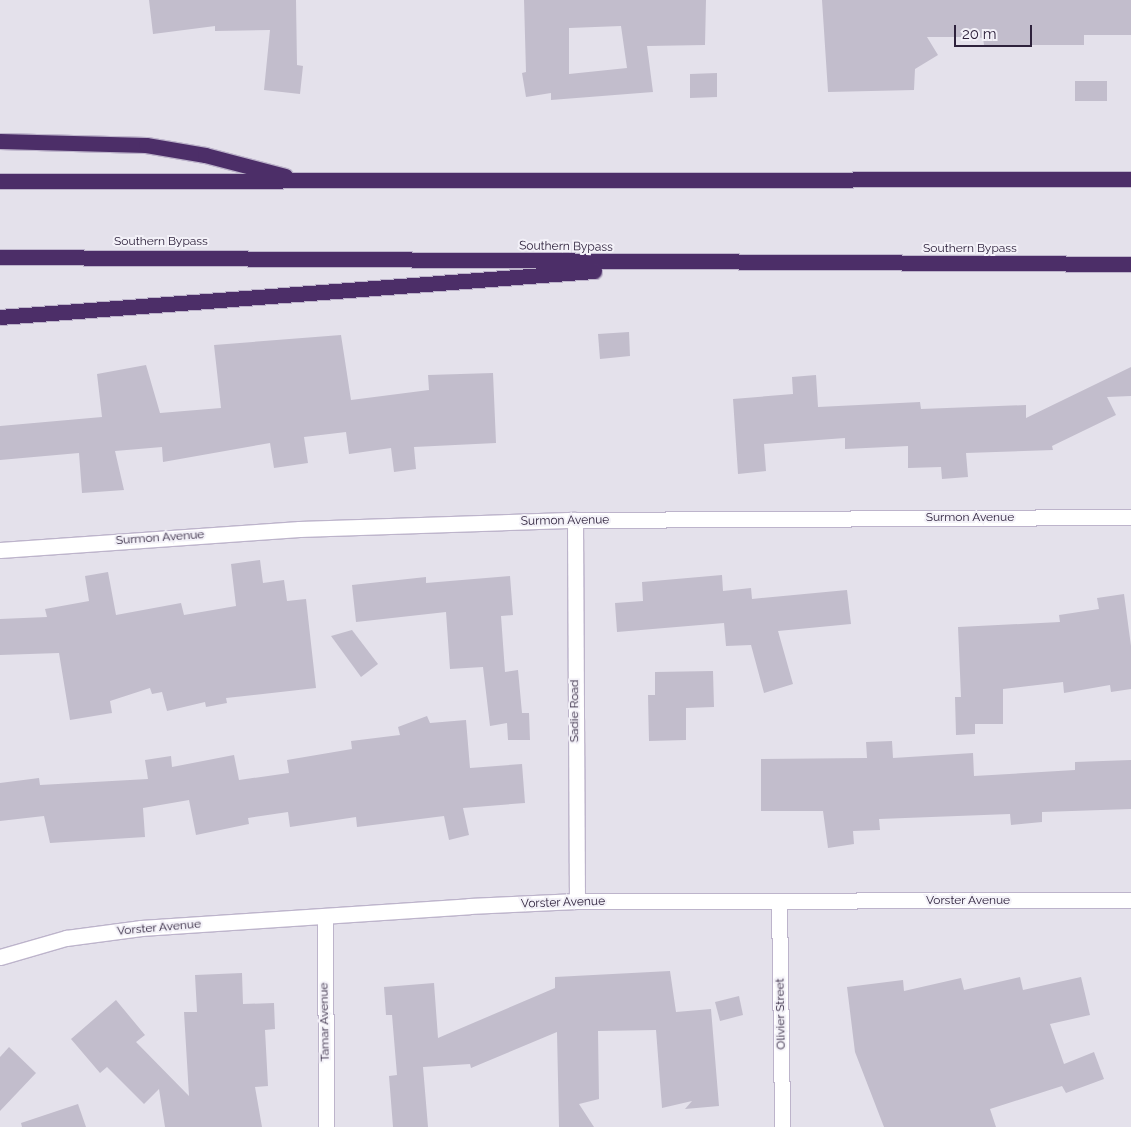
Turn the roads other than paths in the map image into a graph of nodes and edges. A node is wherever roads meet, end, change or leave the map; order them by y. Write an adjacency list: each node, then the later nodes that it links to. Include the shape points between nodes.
1 (0, 141): 3 (highway, via 146,145 240,162)
2 (1131, 179): 3 (highway)
3 (299, 180): 4 (highway)
4 (0, 181)
5 (0, 257): 6 (highway, Southern Bypass)
6 (682, 264): 7 (highway, Southern Bypass); 8 (highway)
7 (1131, 264)
8 (0, 316)
9 (1131, 517): 10 (street, Surmon Avenue)
10 (575, 520): 11 (street, Surmon Avenue, via 299,529); 14 (street, Sadie Road)
11 (0, 550)
12 (1131, 900): 13 (street, Vorster Avenue)
13 (779, 901): 14 (street, Vorster Avenue); 18 (street, Olivier Street)
14 (577, 902): 15 (street, Vorster Avenue)
15 (324, 917): 16 (street, Vorster Avenue, via 141,928 66,938); 17 (street, Tamar Avenue)
16 (0, 957)
17 (326, 1127)
18 (782, 1127)

